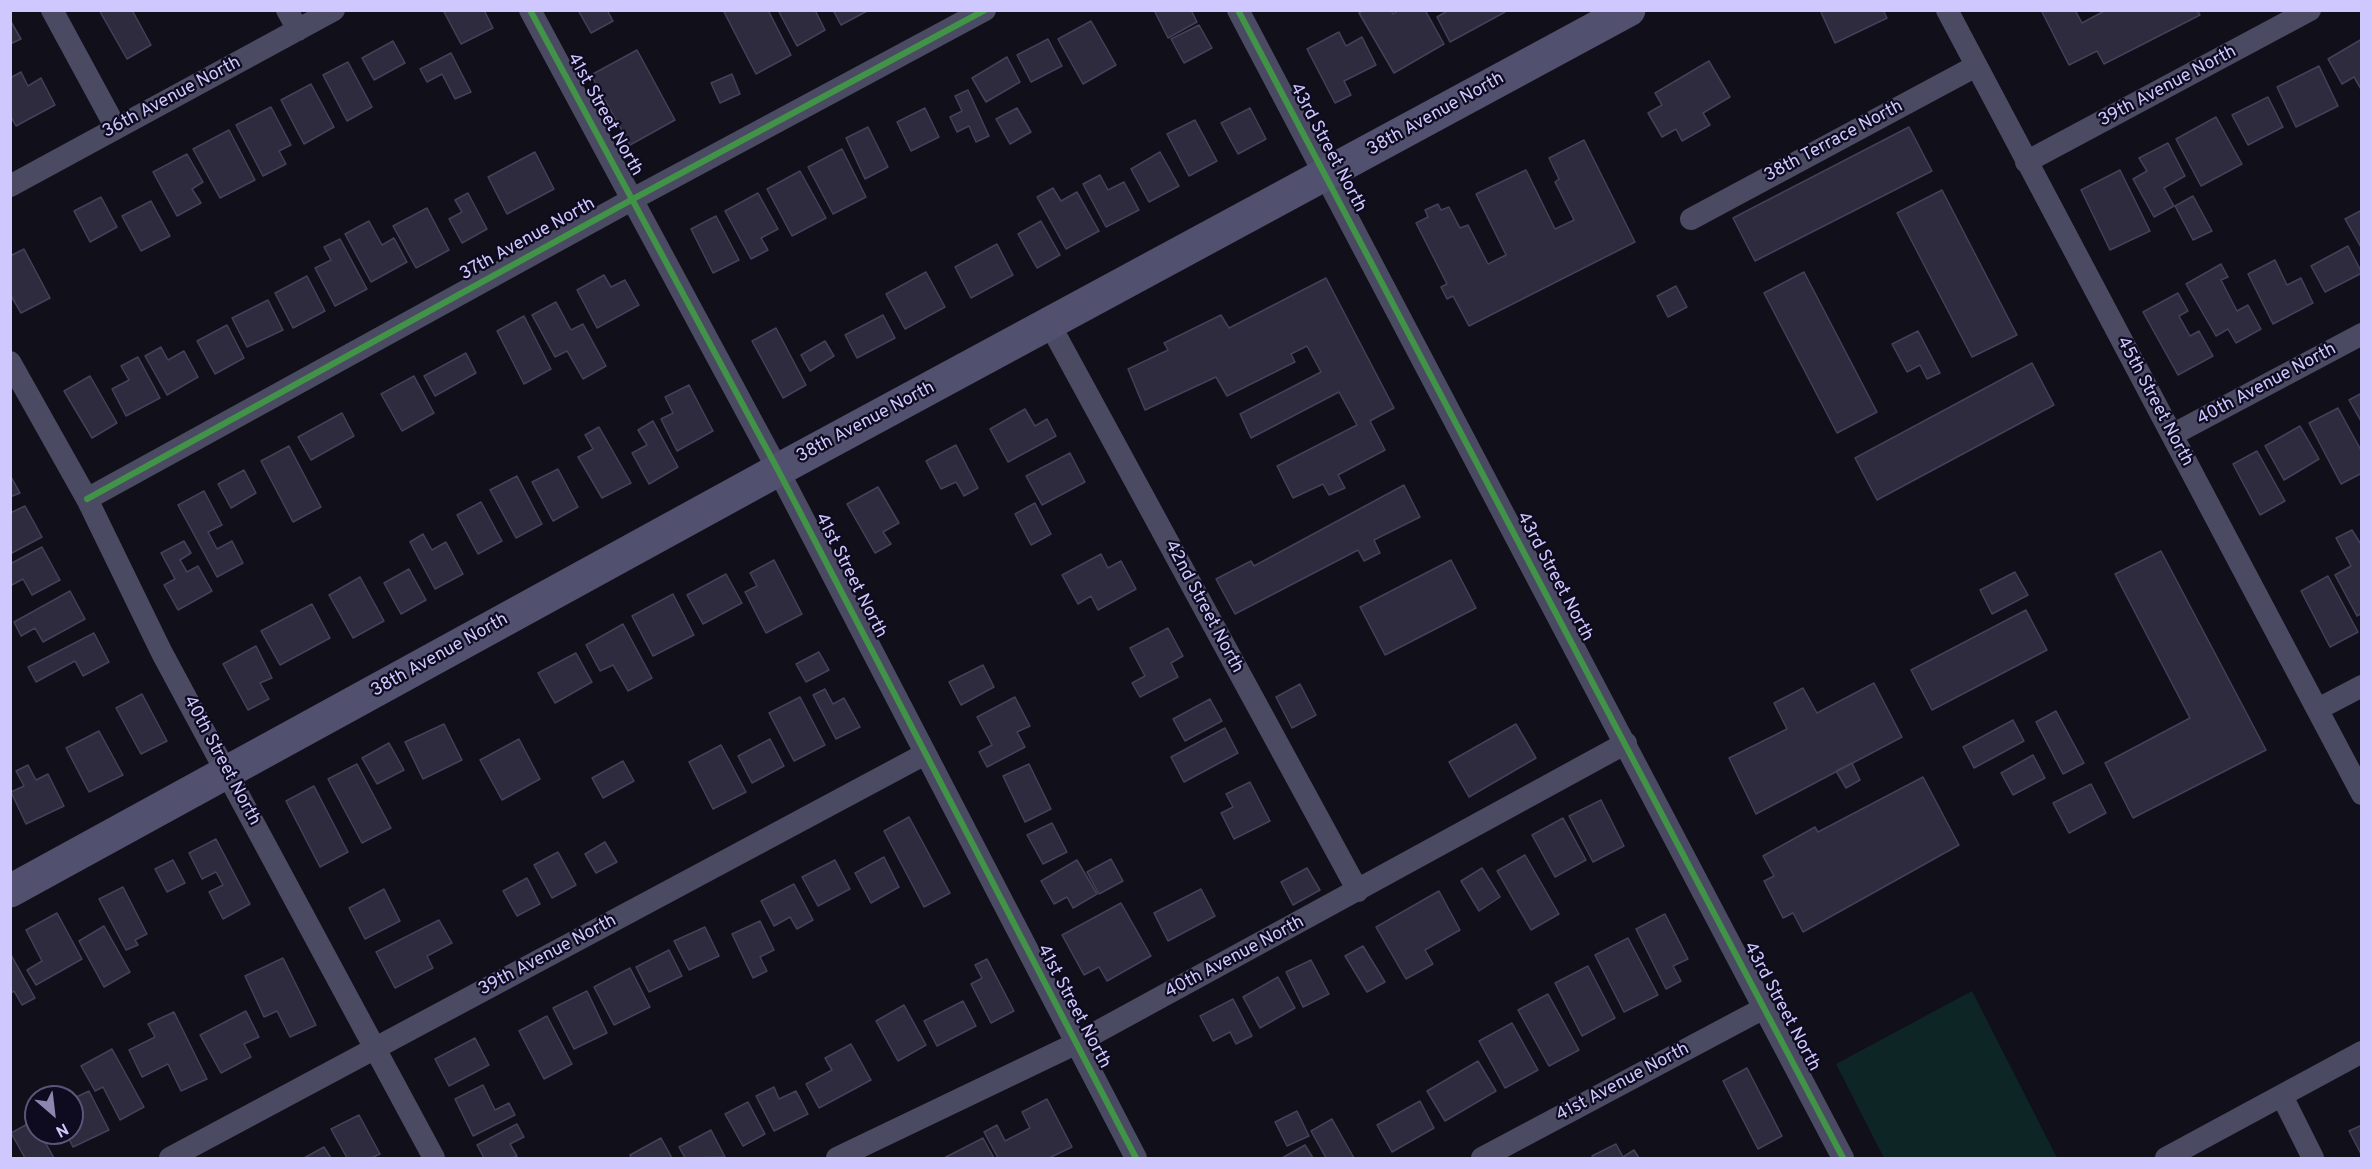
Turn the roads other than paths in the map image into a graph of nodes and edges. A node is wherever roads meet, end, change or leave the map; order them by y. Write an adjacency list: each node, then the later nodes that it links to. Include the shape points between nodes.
1 (52, 10): 12 (street)
2 (287, 10): 10 (street)
3 (334, 10): 10 (street, 36th Avenue North)
4 (530, 10): 16 (street, 41st Street North)
5 (985, 10): 16 (street, 37th Avenue North)
6 (1238, 10): 14 (street, 43rd Street North)
7 (1629, 10): 14 (main road, 38th Avenue North)
8 (1947, 10): 11 (street, 45th Street North)
9 (2310, 10): 13 (street, 39th Avenue North)
10 (298, 30): 12 (street, 36th Avenue North)
11 (1976, 66): 13 (street, 45th Street North); 17 (street, 38th Terrace North)
12 (116, 129): 15 (street, 36th Avenue North)
13 (2026, 162): 21 (street, 45th Street North)
14 (1324, 176): 18 (main road, 38th Avenue North); 26 (street, 43rd Street North)
15 (10, 186)
16 (633, 199): 22 (street, 41st Street North); 23 (street, 37th Avenue North)
17 (1691, 219)
18 (1049, 323): 22 (main road, 38th Avenue North); 31 (street, 42nd Street North)
19 (2361, 334): 21 (street, 40th Avenue North)
20 (10, 362): 23 (street, 40th Street North)
21 (2172, 435): 25 (street, 45th Street North)
22 (778, 470): 27 (street, 41st Street North); 28 (main road, 38th Avenue North)
23 (87, 499): 28 (street, 40th Street North, via 162,653)
24 (2361, 686): 25 (street)
25 (2318, 709): 29 (street, 45th Street North)
26 (1626, 743): 31 (street, 40th Avenue North); 32 (street, 43rd Street North)
27 (925, 754): 33 (street, 41st Street North); 34 (street, 39th Avenue North)
28 (226, 772): 30 (main road, 38th Avenue North); 34 (street, 40th Street North)
29 (2361, 794)
30 (10, 891)
31 (1358, 891): 33 (street, 40th Avenue North)
32 (1764, 1008): 41 (street, 41st Avenue North); 42 (street, 43rd Street North)
33 (1075, 1044): 39 (street, 40th Avenue North); 40 (street, 41st Street North)
34 (376, 1048): 37 (street, 39th Avenue North); 38 (street, 40th Street North)
35 (2361, 1052): 36 (street)
36 (2282, 1096): 43 (street); 44 (street)
37 (170, 1158)
38 (434, 1158)
39 (837, 1158)
40 (1136, 1158)
41 (1482, 1158)
42 (1843, 1158)
43 (2166, 1158)
44 (2313, 1158)

